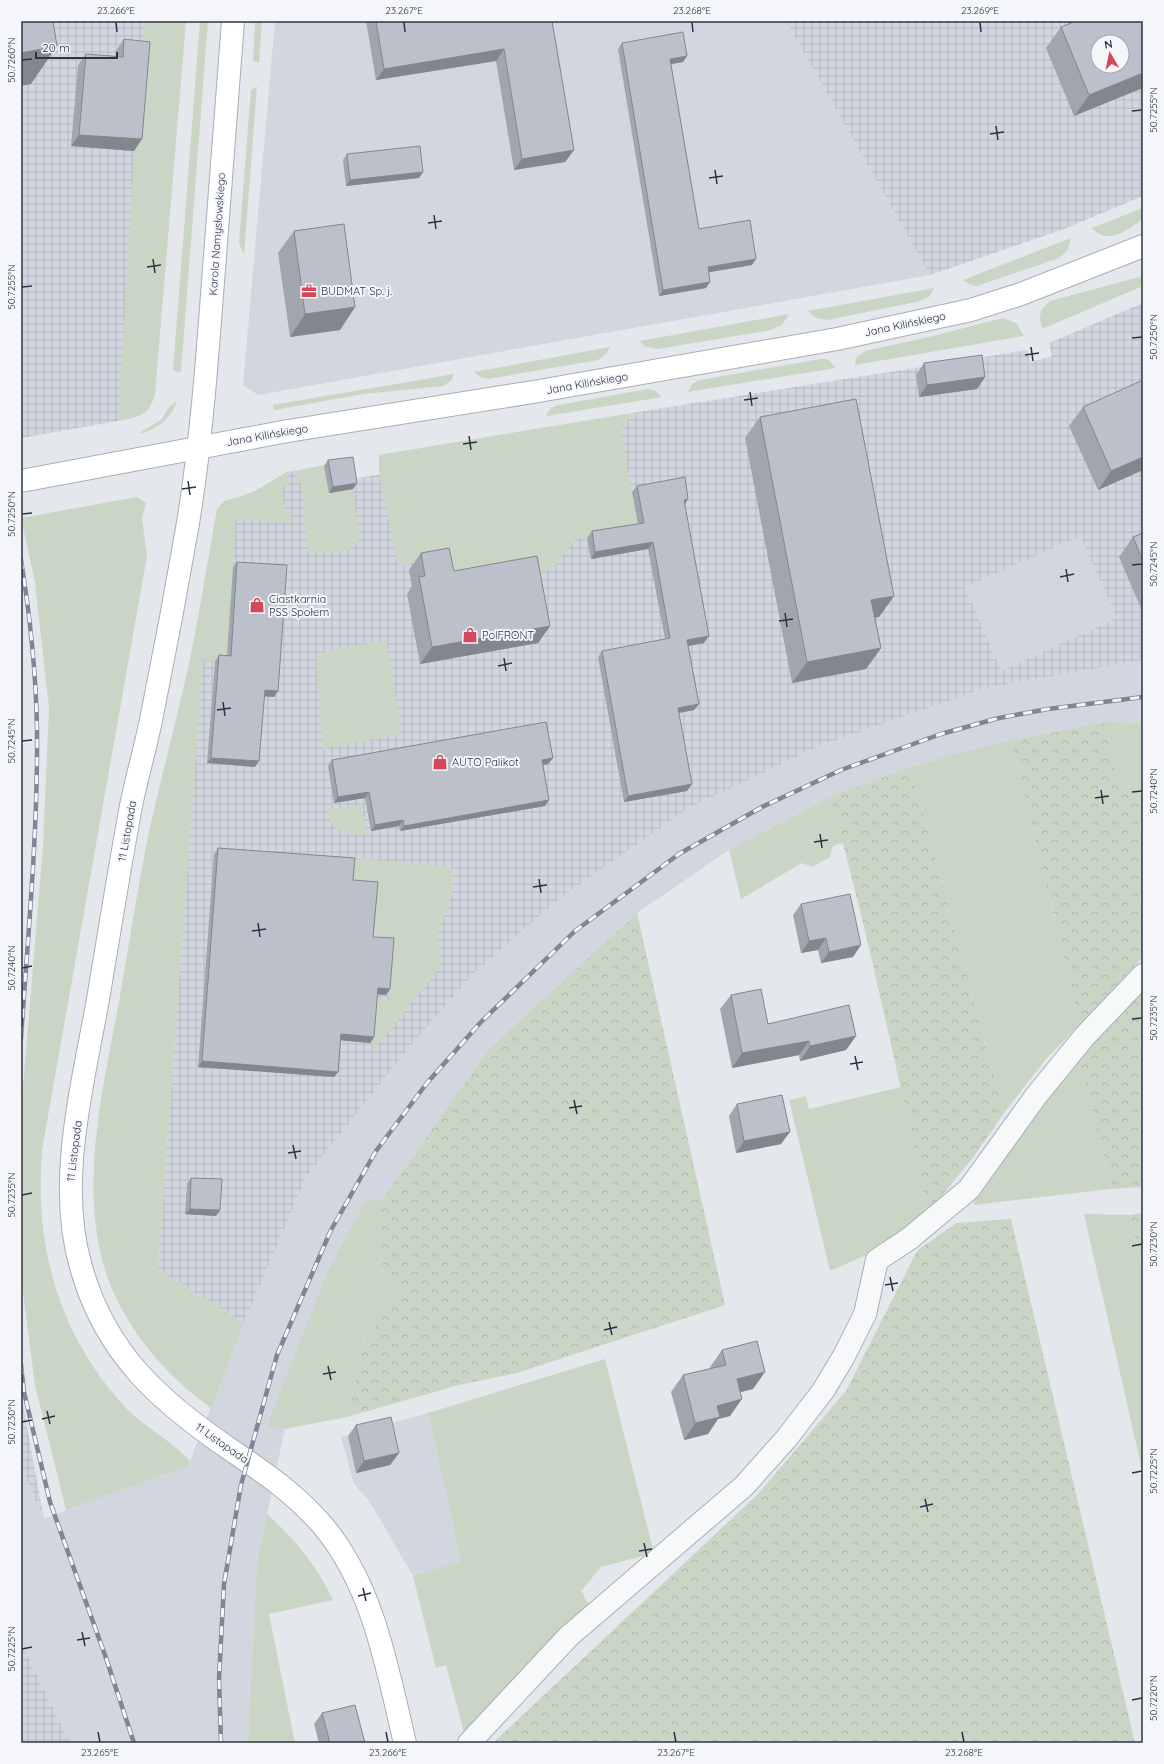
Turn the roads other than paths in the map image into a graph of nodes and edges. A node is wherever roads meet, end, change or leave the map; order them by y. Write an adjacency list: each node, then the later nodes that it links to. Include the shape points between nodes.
1 (233, 21): 3 (street, Karola Namysłowskiego, via 206,388)
2 (1143, 246): 3 (street, Jana Kilińskiego, via 1020,294 971,310 837,339)
3 (198, 448): 4 (street, Jana Kilińskiego); 6 (street, 11 Listopada, via 188,526 132,805 80,1108 70,1184 71,1214 79,1260 94,1304 108,1332 146,1382 170,1405 286,1488 309,1510 336,1543 358,1581 377,1629)
4 (21, 481)
5 (1143, 975): 7 (street, via 1084,1037 1036,1096 969,1189 909,1239 877,1260 865,1314 844,1356 823,1391 786,1439 744,1486 569,1636)
6 (405, 1743)
7 (469, 1743)

